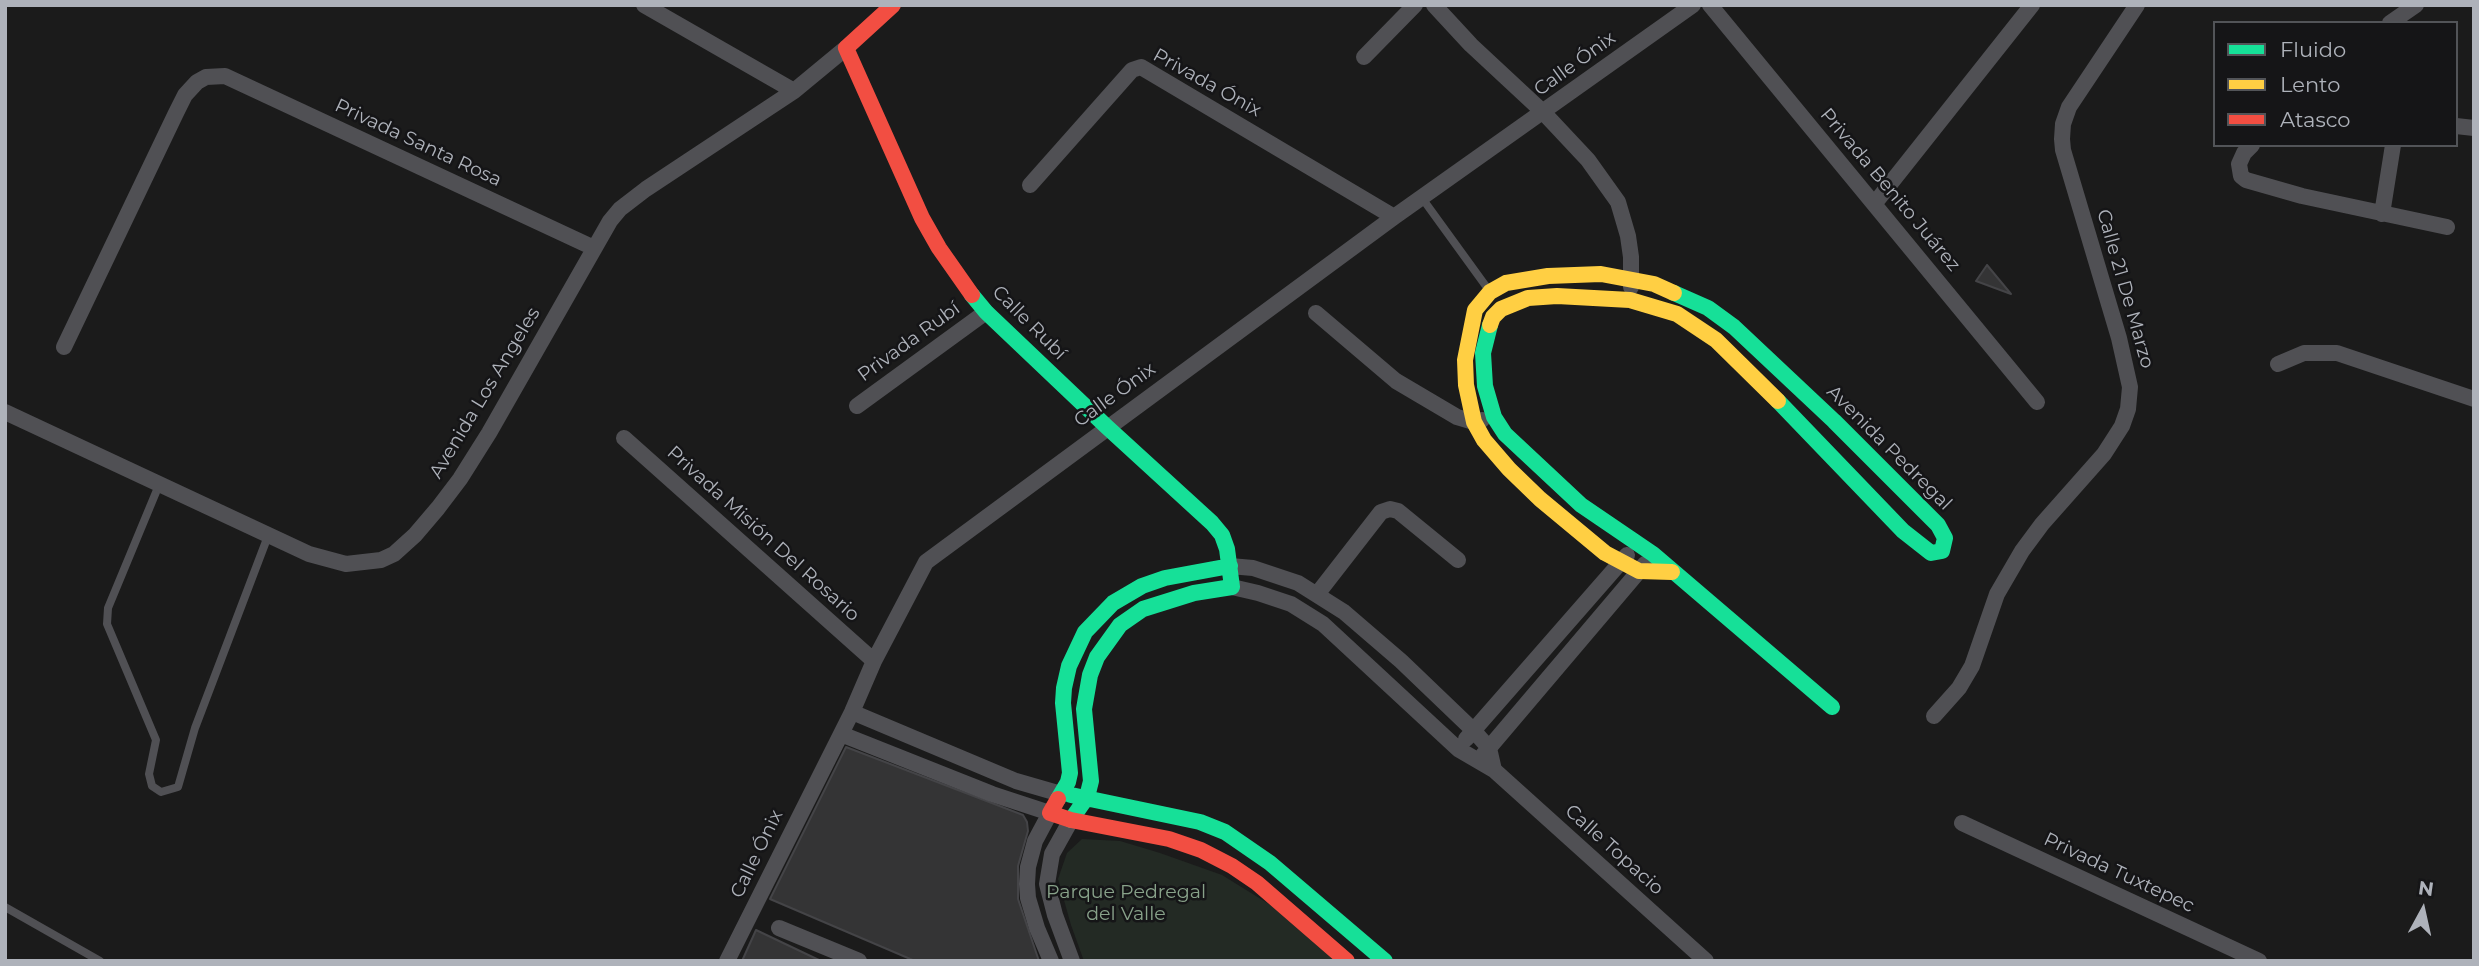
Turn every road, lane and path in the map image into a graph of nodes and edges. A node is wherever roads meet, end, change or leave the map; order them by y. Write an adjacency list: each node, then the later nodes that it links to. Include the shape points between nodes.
1 (644, 5): 11 (street)
2 (893, 5): 9 (street, Avenida Los Angeles)
3 (1415, 5): 10 (street)
4 (1434, 5): 12 (street)
5 (1693, 5): 12 (street, Calle Ónix)
6 (1710, 5): 17 (street, Privada Benito Juárez)
7 (2032, 5): 17 (street)
8 (2137, 5): 51 (street, Calle 21 De Marzo, via 2069,107 2062,139 2119,338 2130,387 2128,409 2104,454 2022,551 1997,594 1972,666)
9 (846, 48): 11 (street, Avenida Los Angeles); 25 (street, Calle Rubí, via 922,218 963,285)
10 (1364, 57)
11 (794, 91): 21 (street, Avenida Los Angeles, via 630,200)
12 (1543, 112): 16 (street, Calle Ónix); 22 (street, via 1588,160 1618,202 1628,236)
13 (2250, 147): 18 (street, via 2239,164 2246,180)
14 (2393, 147): 18 (street)
15 (1030, 185): 19 (street, Privada Ónix, via 1132,70 1141,67)
16 (1422, 198): 19 (street, Calle Ónix); 23 (lane)
17 (1875, 203): 30 (street, Privada Benito Juárez)
18 (2382, 214): 20 (street)
19 (1394, 217): 35 (street, Calle Ónix)
20 (2447, 227)
21 (594, 248): 27 (street, Privada Santa Rosa, via 225,76 206,77 186,95); 38 (street, Avenida Los Angeles, via 460,479 394,554 368,563 346,564)
22 (1631, 278): 23 (street, Avenida Pedregal, via 1548,276 1506,283); 24 (street); 24 (street, Avenida Pedregal, via 1676,293 1734,327 1938,525 1945,538 1942,551 1926,551 1903,531 1716,340 1677,314)
23 (1490, 292): 34 (street, via 1475,310 1467,335 1466,385)
24 (1630, 300): 33 (street, Avenida Pedregal, via 1528,298 1501,309 1489,326 1483,353 1485,386)
25 (986, 312): 31 (street, Privada Rubí); 35 (street, Calle Rubí)
26 (1316, 313): 34 (street, via 1396,381 1443,410)
27 (64, 347)
28 (2278, 364): 29 (street, via 2304,353 2337,353)
29 (2474, 399)
30 (2037, 402)
31 (857, 406)
32 (5, 412): 37 (street, Avenida Los Angeles)
33 (1494, 417): 34 (street); 39 (street, Avenida Pedregal, via 1513,443 1552,480)
34 (1474, 422): 42 (street, via 1509,469 1569,524)
35 (1107, 427): 43 (street, Calle Rubí, via 1212,523 1222,535); 48 (street, Calle Ónix, via 926,562)
36 (624, 438): 48 (street, Privada Misión Del Rosario)
37 (159, 485): 38 (street, Avenida Los Angeles); 38 (lane, via 108,608 107,624 156,740 149,774 152,786 161,792 178,787 195,727)
38 (268, 536)
39 (1637, 544): 40 (street, Avenida Pedregal); 42 (street)
40 (1653, 554): 44 (street); 45 (street, Avenida Pedregal)
41 (1458, 560): 47 (street, via 1390,509 1381,512)
42 (1621, 562): 44 (street); 52 (street)
43 (1230, 566): 46 (street, Calle Rubí); 47 (street, via 1275,574); 58 (street, via 1142,586 1113,603 1085,632 1064,688 1070,773)
44 (1639, 571): 45 (street); 54 (street)
45 (1672, 572): 49 (street, Avenida Pedregal)
46 (1232, 587): 55 (street, via 1292,604 1323,624); 59 (street, via 1160,602 1130,617 1111,635 1097,657 1086,692 1084,722 1092,775)
47 (1318, 593): 52 (street, via 1392,653)
48 (874, 661): 50 (street, Calle Ónix)
49 (1832, 707)
50 (852, 712): 53 (street, Calle Ónix); 58 (street, via 993,772)
51 (1934, 716)
52 (1473, 730): 54 (street); 55 (street)
53 (841, 734): 60 (street); 66 (street, Calle Ónix)
54 (1489, 748): 56 (street); 57 (street)
55 (1458, 749): 56 (street)
56 (1476, 761): 57 (street, Calle Topacio)
57 (1494, 770): 72 (street, Calle Topacio)
58 (1061, 794): 59 (street); 60 (street)
59 (1087, 797): 61 (street); 71 (street, via 1200,822 1244,843)
60 (1050, 813): 61 (street); 68 (street, via 1035,841 1027,884 1037,928)
61 (1071, 820): 69 (street, via 1052,854 1046,884); 70 (street, via 1169,839 1222,860 1257,883)
62 (1962, 823): 73 (street, Privada Tuxtepec)
63 (5, 907): 65 (lane)
64 (779, 928): 67 (street)
65 (100, 961)
66 (727, 961)
67 (859, 961)
68 (1051, 961)
69 (1072, 961)
70 (1347, 961)
71 (1385, 961)
72 (1706, 961)
73 (2259, 961)

